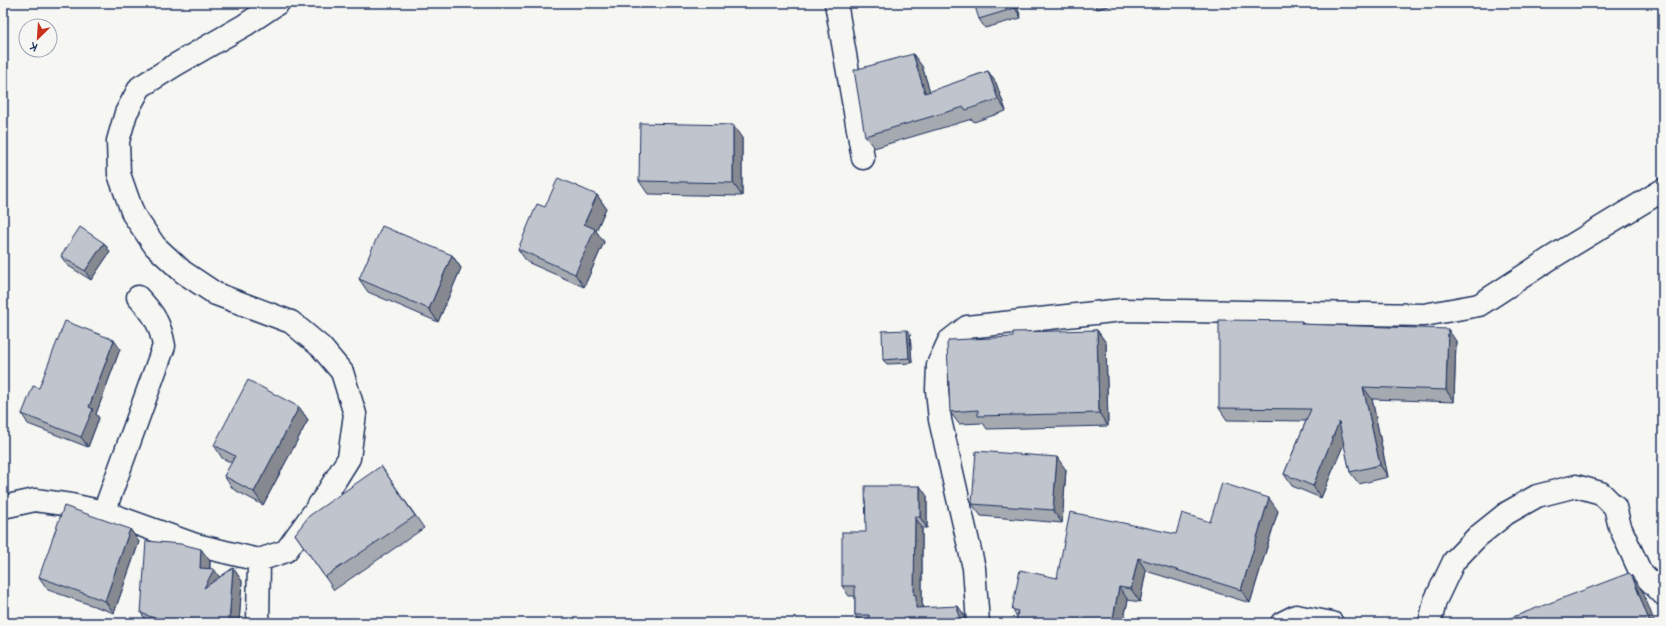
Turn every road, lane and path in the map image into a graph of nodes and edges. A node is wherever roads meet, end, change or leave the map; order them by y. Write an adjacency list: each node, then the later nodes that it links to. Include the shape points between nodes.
1 (278, 3): 8 (street, via 140,87 126,113 118,141 119,174 133,214 155,246 183,272 216,294 291,322 321,347 342,372 355,414 349,458 286,551)
2 (836, 3): 3 (street)
3 (863, 158)
4 (1663, 190): 11 (street, via 1479,305 1424,315 1122,310 967,328 949,341 946,347 938,365 937,390 940,420 974,568)
5 (138, 297): 7 (street, via 154,314 162,330 164,346)
6 (3, 507): 7 (street, via 35,500)
7 (104, 512): 8 (street, via 196,546)
8 (259, 560): 10 (street)
9 (1663, 594): 14 (street, via 1640,571 1620,527 1615,507 1601,493 1576,486 1537,496 1506,513 1477,537 1454,561 1435,601)
10 (258, 623)
11 (978, 623)
12 (1282, 623): 13 (street, via 1296,616)
13 (1332, 623)
14 (1430, 623)

